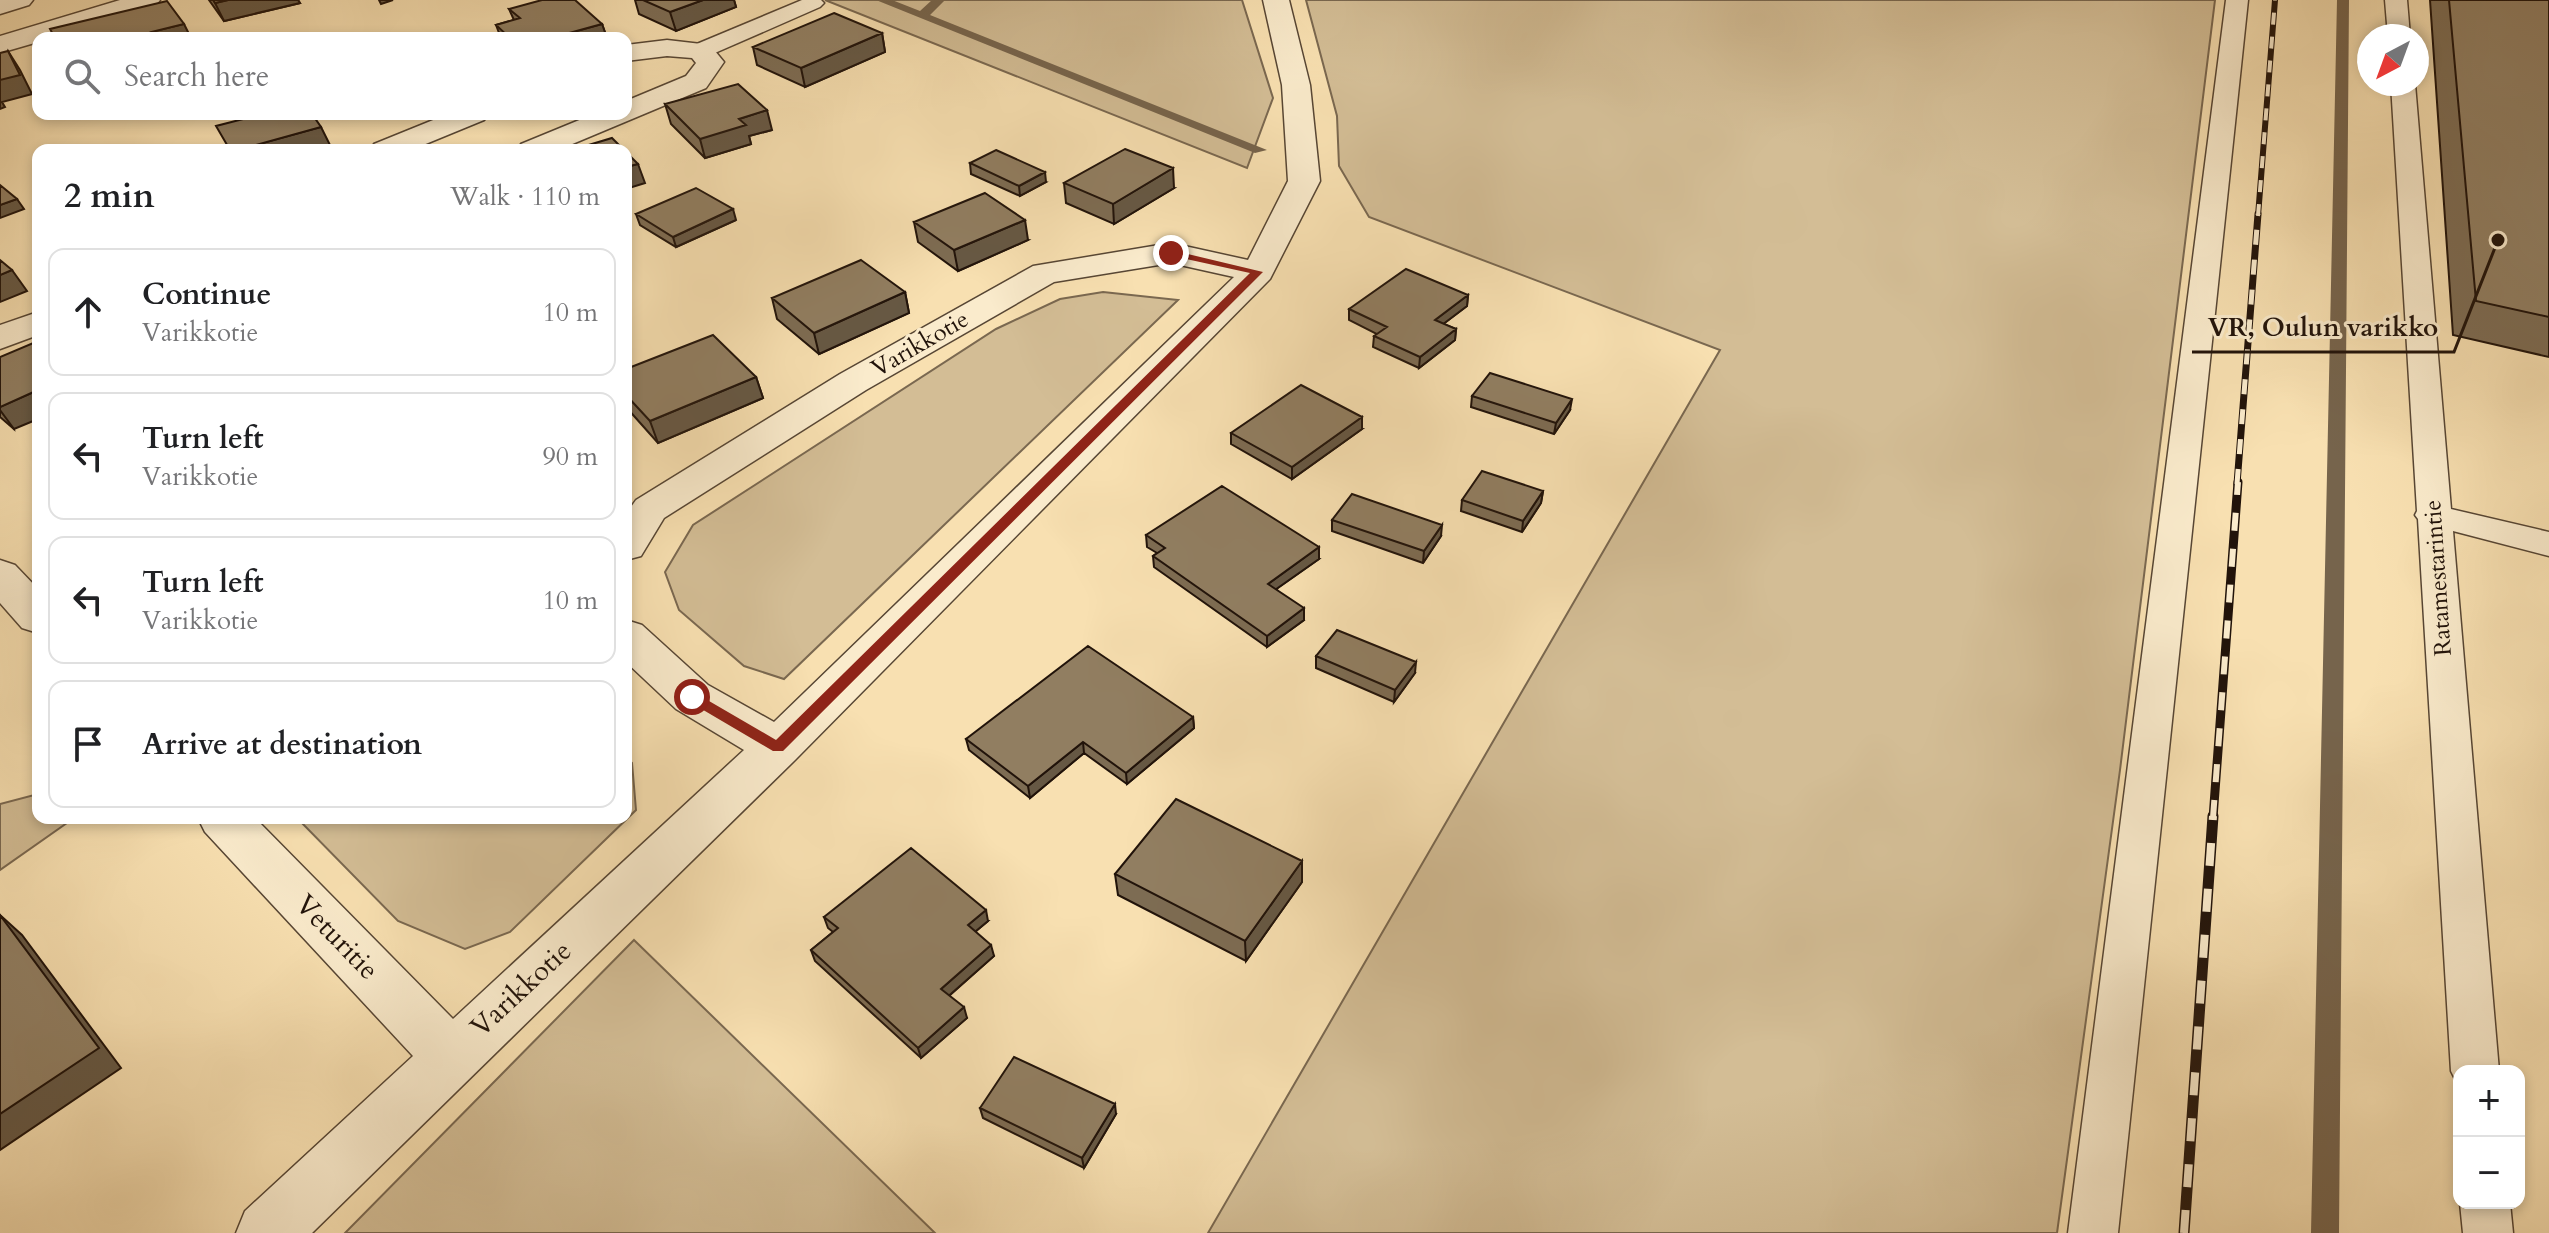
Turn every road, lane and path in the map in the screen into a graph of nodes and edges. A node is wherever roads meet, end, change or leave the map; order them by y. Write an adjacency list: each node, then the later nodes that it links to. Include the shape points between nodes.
1 (20, 0): 7 (street)
2 (147, 0): 9 (street)
3 (1276, 0): 20 (street, Varikkotie, via 1296,85 1304,181)
4 (2237, 0): 35 (lane)
5 (2396, 0): 8 (lane)
6 (813, 3): 12 (lane)
7 (0, 6)
8 (2398, 24)
9 (42, 32)
10 (32, 35): 11 (street)
11 (0, 45)
12 (700, 51): 13 (street); 15 (street, via 710,62 696,82)
13 (632, 52)
14 (2405, 96): 23 (lane, Ratamestarintie, via 2437,322)
15 (632, 109)
16 (459, 120): 18 (street)
17 (604, 120): 19 (street)
18 (400, 144)
19 (546, 144)
20 (1258, 272): 24 (street, Varikkotie, via 1171,253 1045,273 853,382 650,509); 29 (street, Varikkotie)
21 (32, 325): 22 (street)
22 (0, 338)
23 (2432, 515): 25 (lane); 32 (lane, Ratamestarintie)
24 (632, 537)
25 (2549, 544)
26 (0, 575): 27 (street)
27 (32, 610)
28 (632, 642): 29 (street, via 692,697)
29 (778, 747): 31 (street, Varikkotie)
30 (229, 824): 31 (street, Veturitie)
31 (451, 1056): 34 (street, Varikkotie)
32 (2475, 1065)
33 (2486, 1209): 36 (lane)
34 (267, 1233)
35 (2093, 1233)
36 (2488, 1233)

